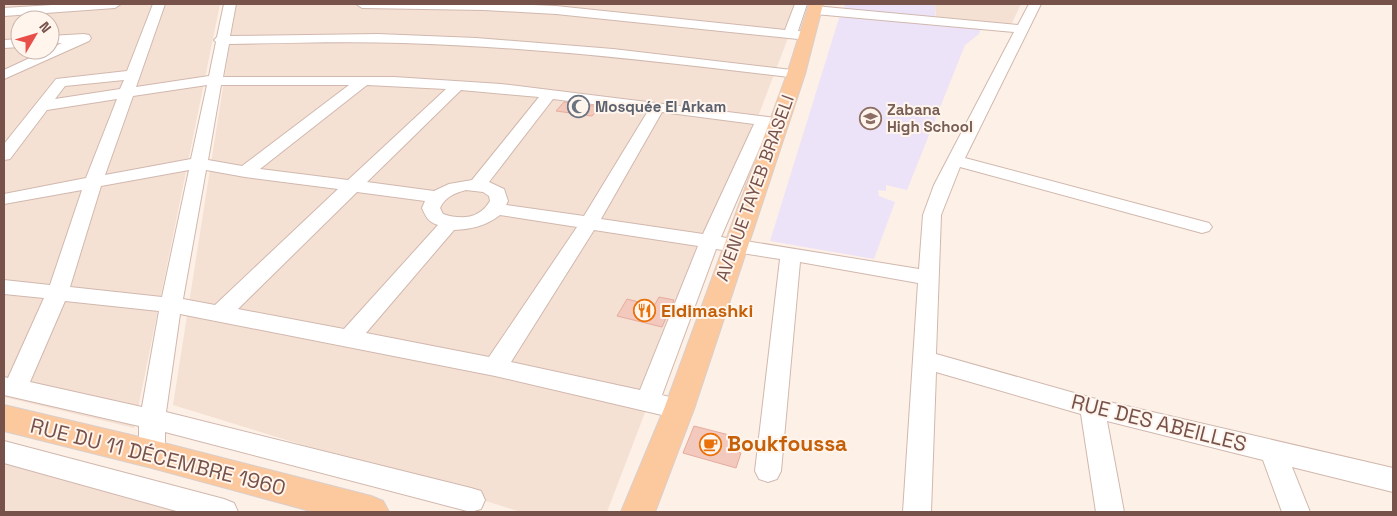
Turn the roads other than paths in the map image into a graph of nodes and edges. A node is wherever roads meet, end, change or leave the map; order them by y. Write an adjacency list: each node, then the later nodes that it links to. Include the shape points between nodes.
1 (10, 4): 9 (street)
2 (115, 4): 11 (street)
3 (164, 4): 19 (street)
4 (230, 4): 16 (street)
5 (362, 4): 8 (street)
6 (632, 4): 12 (street)
7 (1035, 4): 13 (street)
8 (485, 5): 12 (street)
9 (4, 6)
10 (811, 6): 13 (street); 14 (main road, AVENUE TAYEB BRASELI)
11 (4, 12)
12 (621, 17): 14 (street)
13 (1022, 29): 31 (street)
14 (799, 35): 20 (main road, AVENUE TAYEB BRASELI)
15 (60, 39): 17 (street, via 84,38)
16 (221, 40): 20 (street, via 370,38 487,43); 22 (street)
17 (60, 49)
18 (36, 60): 21 (street)
19 (133, 74): 25 (street); 27 (street, via 61,82)
20 (796, 74): 29 (main road, AVENUE TAYEB BRASELI)
21 (4, 75)
22 (216, 80): 23 (street); 25 (street); 32 (street)
23 (364, 81): 24 (street); 33 (street)
24 (458, 85): 26 (street); 36 (street)
25 (128, 93): 27 (street); 34 (street)
26 (550, 93): 28 (street); 35 (street)
27 (42, 106): 30 (street)
28 (658, 107): 29 (street); 41 (street)
29 (771, 121): 43 (street); 44 (main road, AVENUE TAYEB BRASELI)
30 (4, 155)
31 (956, 162): 42 (street); 46 (street, via 932,215)
32 (198, 163): 33 (street); 34 (street); 49 (street)
33 (245, 172): 36 (street)
34 (94, 181): 38 (street); 48 (street)
35 (477, 184): 37 (street, via 455,187); 39 (street, via 487,186 500,195)
36 (351, 186): 37 (street); 50 (street)
37 (438, 197): 40 (street, via 433,202 432,213)
38 (4, 199)
39 (497, 208): 40 (street, via 482,219); 41 (street)
40 (450, 223): 51 (street)
41 (589, 223): 43 (street); 53 (street)
42 (1202, 227)
43 (709, 242): 44 (street); 55 (street)
44 (735, 245): 45 (street); 57 (main road, AVENUE TAYEB BRASELI)
45 (790, 254): 46 (street); 62 (street)
46 (929, 278): 52 (street)
47 (4, 287): 48 (street)
48 (58, 292): 49 (street); 54 (street)
49 (171, 305): 50 (street); 58 (street)
50 (220, 313): 51 (street)
51 (350, 337): 53 (street)
52 (926, 360): 56 (street, RUE DES ABEILLES); 68 (street)
53 (495, 366): 55 (street)
54 (7, 398): 58 (street); 61 (main road, RUE DU 11 DÉCEMBRE 1960)
55 (648, 400): 57 (street)
56 (1092, 408): 59 (street, RUE DES ABEILLES); 69 (street)
57 (679, 409): 67 (main road, AVENUE TAYEB BRASELI)
58 (152, 419): 61 (street); 64 (street)
59 (1273, 451): 63 (street, RUE DES ABEILLES); 70 (street)
60 (4, 452): 65 (street)
61 (152, 454): 66 (main road, RUE DU 11 DÉCEMBRE 1960)
62 (768, 471)
63 (1393, 480)
64 (471, 500)
65 (224, 512)
66 (371, 512)
67 (638, 512)
68 (917, 512)
69 (1110, 512)
70 (1296, 512)

